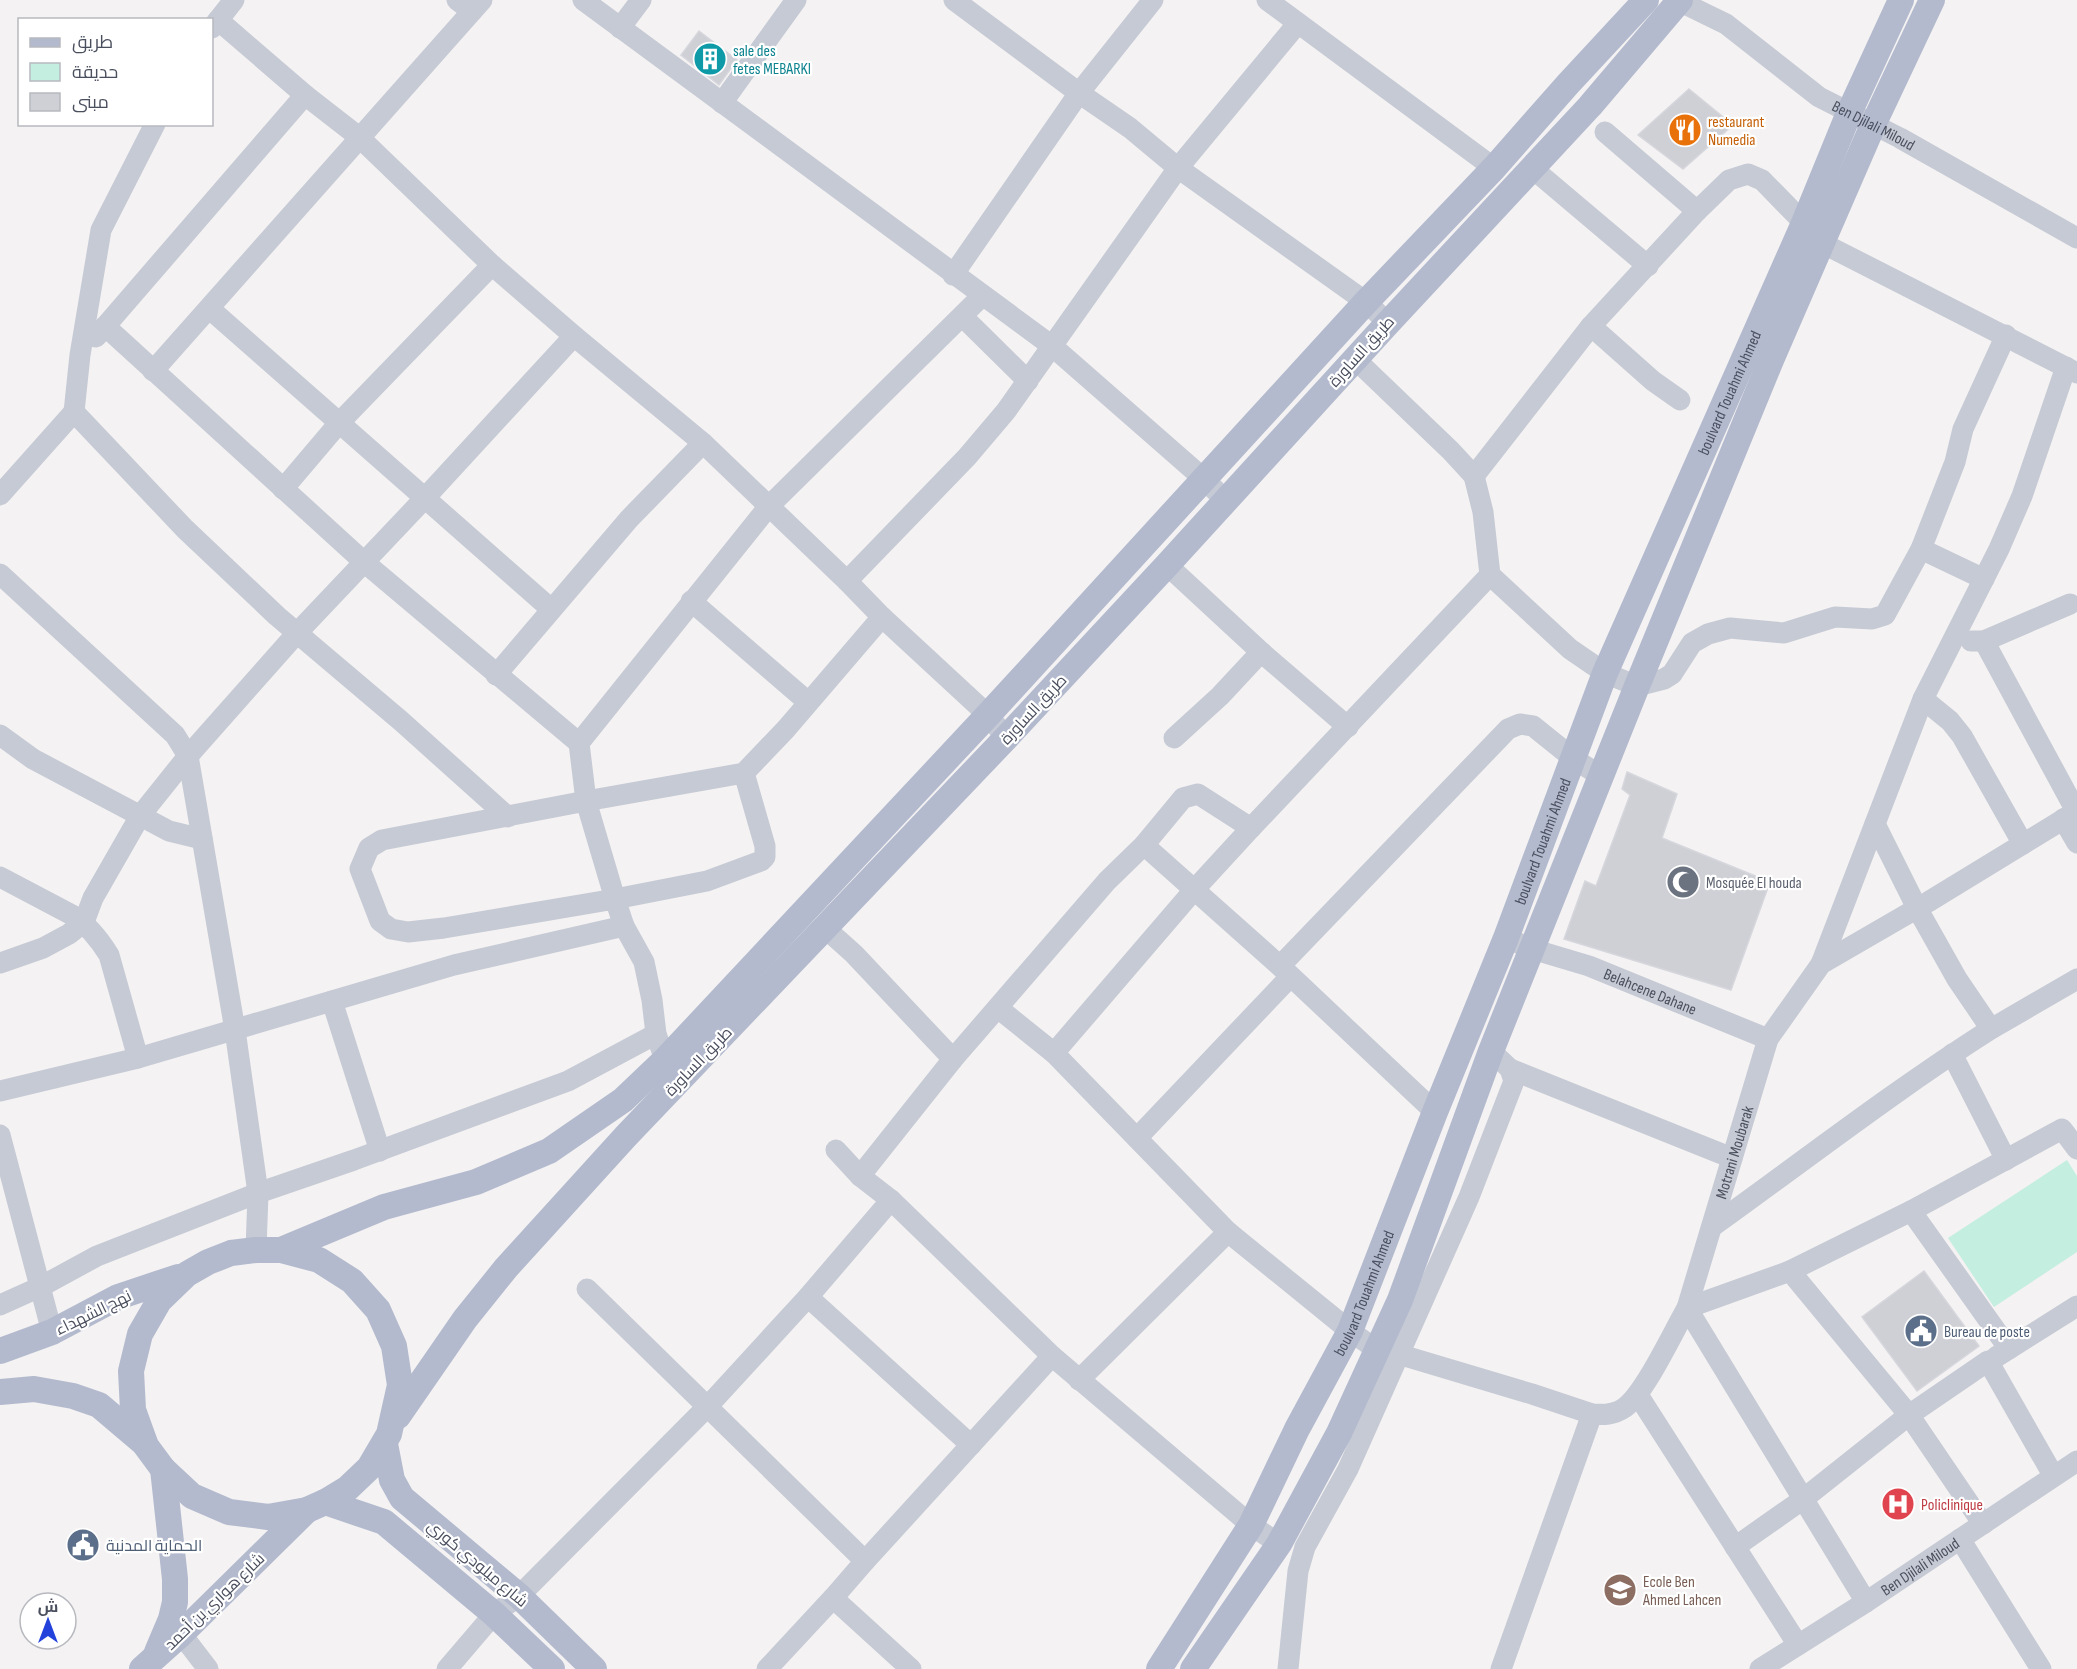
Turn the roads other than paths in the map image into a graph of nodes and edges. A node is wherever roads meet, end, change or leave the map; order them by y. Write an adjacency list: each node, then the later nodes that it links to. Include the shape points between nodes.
1 (234, 0): 14 (street)
2 (583, 0): 15 (street)
3 (641, 0): 15 (street)
4 (796, 0): 19 (street)
5 (954, 0): 17 (street)
6 (1153, 0): 17 (street)
7 (1267, 0): 13 (street)
8 (1646, 0): 16 (main road, طريق الساورة)
9 (1900, 0): 21 (main road, boulvard Touahmi Ahmed)
10 (1932, 0): 22 (main road, boulvard Touahmi Ahmed)
11 (1679, 1): 20 (main road, طريق الساورة); 21 (street, Ben Djilali Miloud, via 1726,24 1820,97)
12 (470, 4): 25 (street)
13 (1298, 23): 26 (street); 27 (street)
14 (215, 24): 18 (street)
15 (620, 28): 19 (street)
16 (1568, 84): 20 (main road); 27 (main road, طريق الساورة)
17 (1079, 93): 26 (street); 35 (street)
18 (305, 95): 25 (street); 41 (street)
19 (722, 103): 35 (street)
20 (1590, 106): 28 (main road, طريق الساورة)
21 (1849, 113): 22 (street, Ben Djilali Miloud); 30 (main road, boulvard Touahmi Ahmed)
22 (1873, 125): 31 (street, Ben Djilali Miloud); 32 (main road, boulvard Touahmi Ahmed)
23 (154, 126): 46 (street, via 101,230)
24 (1605, 132): 29 (street)
25 (359, 137): 33 (street); 38 (street)
26 (1179, 168): 37 (street); 45 (street)
27 (1494, 168): 37 (main road, طريق الساورة)
28 (1532, 168): 34 (street); 40 (main road, طريق الساورة)
29 (1697, 211): 30 (street, via 1728,180 1748,174 1762,180); 34 (street)
30 (1804, 224): 77 (main road, boulvard Touahmi Ahmed)
31 (2077, 238)
32 (1822, 243): 43 (street); 79 (main road, boulvard Touahmi Ahmed)
33 (492, 264): 44 (street); 53 (street)
34 (1648, 266): 42 (street)
35 (953, 274): 36 (street)
36 (982, 296): 39 (street); 45 (street)
37 (1366, 303): 40 (street); 56 (main road, طريق الساورة)
38 (210, 309): 49 (street); 53 (street)
39 (963, 317): 50 (street); 61 (street)
40 (1388, 322): 47 (main road, طريق الساورة)
41 (105, 326): 46 (street); 49 (street)
42 (1591, 326): 51 (street); 55 (street)
43 (2006, 335): 48 (street); 62 (street, via 1963,429 1955,462)
44 (574, 336): 54 (street); 59 (street)
45 (1052, 346): 50 (street); 56 (street)
46 (80, 355): 52 (street)
47 (1355, 359): 55 (street); 60 (main road, طريق الساورة)
48 (2071, 370): 67 (street, via 2022,496)
49 (153, 371): 57 (street)
50 (1028, 381): 68 (street, via 967,457)
51 (1680, 400)
52 (74, 412): 58 (street); 73 (street, via 185,529)
53 (339, 423): 57 (street); 59 (street)
54 (704, 443): 61 (street); 71 (street, via 629,519)
55 (1474, 477): 66 (street, via 1483,512)
56 (1204, 479): 60 (street); 82 (main road, طريق الساورة)
57 (283, 489): 63 (street)
58 (0, 495)
59 (424, 499): 63 (street); 71 (street)
60 (1226, 500): 64 (main road, طريق الساورة)
61 (769, 506): 68 (street); 69 (street)
62 (1921, 549): 67 (street); 79 (street, via 1885,615 1872,619 1834,617 1784,633 1730,628 1708,634 1692,643 1672,674)
63 (364, 562): 73 (street); 78 (street)
64 (1167, 565): 76 (street); 85 (main road, طريق الساورة)
65 (0, 574): 88 (street, via 175,735)
66 (1490, 575): 77 (street, via 1570,649); 83 (street)
67 (1984, 579): 75 (street)
68 (847, 581): 72 (street)
69 (691, 601): 81 (street); 87 (street)
70 (2075, 605): 74 (street)
71 (551, 609): 78 (street)
72 (882, 617): 81 (street); 82 (street)
73 (297, 633): 88 (street); 95 (street)
74 (1984, 641): 75 (street); 93 (street)
75 (1952, 642): 80 (street)
76 (1262, 652): 83 (street); 86 (street)
77 (1605, 673): 79 (street); 89 (main road, boulvard Touahmi Ahmed)
78 (496, 675): 87 (street)
79 (1637, 686): 91 (main road, boulvard Touahmi Ahmed)
80 (1923, 699): 96 (street); 99 (street, via 1962,736)
81 (808, 702): 90 (street)
82 (988, 715): 85 (street); 126 (main road, طريق الساورة)
83 (1348, 727): 97 (street)
84 (0, 735): 94 (street, via 33,759)
85 (1006, 738): 108 (main road, طريق الساورة)
86 (1174, 738)
87 (579, 743): 92 (street)
88 (188, 756): 94 (street); 98 (street)
89 (1574, 759): 91 (street); 109 (main road, boulvard Touahmi Ahmed); 113 (street, via 1533,726 1520,724 1508,729)
90 (744, 773): 92 (street); 104 (street, via 765,846 761,861 707,881)
91 (1601, 776): 110 (main road, boulvard Touahmi Ahmed)
92 (586, 801): 95 (street); 104 (street)
93 (2072, 814): 99 (street, Motrani Moubarak); 100 (street)
94 (140, 816): 98 (street, via 169,831); 106 (street, via 93,898)
95 (508, 817): 104 (street, via 382,840 369,848 360,869 380,921 391,930 408,932)
96 (1875, 824): 105 (street); 112 (street)
97 (1251, 828): 101 (street, via 1204,797 1191,795 1183,798); 103 (street)
98 (202, 839): 118 (street)
99 (2023, 843): 105 (street, Motrani Moubarak)
100 (2077, 843)
101 (1144, 845): 103 (street); 116 (street)
102 (0, 877): 106 (street)
103 (1194, 890): 113 (street); 122 (street)
104 (615, 899): 107 (street)
105 (1917, 908): 112 (street, Motrani Moubarak); 117 (street)
106 (84, 922): 111 (street, via 43,948); 124 (street, via 109,955)
107 (624, 926): 115 (street, via 454,965); 119 (street, via 649,978)
108 (825, 928): 125 (street); 166 (main road, طريق الساورة, via 506,1268 465,1319)
109 (1506, 938): 110 (street, Belahcene Dahane); 129 (main road, boulvard Touahmi Ahmed)
110 (1532, 949): 120 (street, Belahcene Dahane, via 1589,966); 121 (main road, boulvard Touahmi Ahmed)
111 (0, 963)
112 (1821, 964): 120 (street, Motrani Moubarak)
113 (1285, 972): 129 (street); 132 (street)
114 (2077, 979): 117 (street)
115 (333, 1001): 118 (street); 135 (street)
116 (998, 1008): 122 (street); 125 (street)
117 (1990, 1029): 123 (street)
118 (235, 1030): 124 (street); 139 (street)
119 (656, 1034): 126 (street); 135 (street, via 568,1081)
120 (1767, 1039): 136 (street, Motrani Moubarak)
121 (1491, 1051): 127 (street); 157 (main road, boulvard Touahmi Ahmed, via 1400,1300)
122 (1054, 1053): 132 (street)
123 (1952, 1054): 137 (street); 142 (street)
124 (138, 1058): 128 (street)
125 (953, 1059): 138 (street)
126 (665, 1060): 144 (main road, طريق الساورة, via 623,1100 549,1151 476,1182 384,1207)
127 (1510, 1069): 136 (street); 157 (street, via 1514,1081 1468,1197)
128 (0, 1091)
129 (1435, 1112): 153 (main road, boulvard Touahmi Ahmed)
130 (2070, 1124): 133 (street); 137 (street)
131 (0, 1135): 147 (street)
132 (1137, 1138): 143 (street)
133 (2077, 1149)
134 (836, 1150): 138 (street)
135 (380, 1151): 139 (street)
136 (1732, 1158): 142 (street, Motrani Moubarak)
137 (2007, 1160): 141 (street)
138 (860, 1176): 140 (street)
139 (258, 1193): 144 (street); 147 (street, via 97,1256)
140 (891, 1200): 149 (street); 158 (street)
141 (1911, 1211): 145 (street); 155 (street)
142 (1713, 1226): 152 (street, Motrani Moubarak)
143 (1228, 1232): 153 (street); 160 (street)
144 (268, 1250): 146 (main road, via 231,1253); 166 (main road, via 319,1260 352,1281 378,1310 394,1346 400,1385)
145 (1790, 1271): 152 (street); 165 (street)
146 (187, 1274): 154 (main road, نهج الشهداء, via 118,1297); 168 (main road, via 159,1301 140,1334 131,1371 133,1410)
147 (40, 1287): 150 (street); 154 (street)
148 (587, 1289): 163 (street)
149 (808, 1297): 163 (street); 167 (street)
150 (0, 1305)
151 (2077, 1306): 155 (street)
152 (1687, 1308): 162 (street, Motrani Moubarak); 172 (street)
153 (1350, 1331): 157 (street); 175 (main road, boulvard Touahmi Ahmed)
154 (52, 1332): 156 (main road, نهج الشهداء)
155 (2008, 1349): 159 (street)
156 (0, 1351)
157 (1388, 1352): 164 (street); 177 (main road, boulvard Touahmi Ahmed); 196 (street, via 1348,1469 1305,1547 1298,1571)
158 (1052, 1356): 160 (street); 167 (street)
159 (1988, 1361): 165 (street); 171 (street)
160 (1079, 1380): 175 (street)
161 (0, 1392): 168 (main road, via 34,1389 99,1405)
162 (1638, 1395): 164 (street, via 1614,1413); 178 (street)
163 (708, 1406): 179 (street); 180 (street)
164 (1592, 1414): 197 (street)
165 (1909, 1414): 172 (street); 174 (street)
166 (389, 1434): 173 (main road, طريق الساورة, via 362,1475); 180 (main road, شارع ميلودي كوري, via 392,1480 402,1498)
167 (970, 1445): 179 (street)
168 (146, 1446): 170 (main road)
169 (2077, 1461): 171 (street, Ben Djilali Miloud)
170 (163, 1469): 173 (main road, via 192,1496 229,1512 268,1517); 184 (main road, شارع هواري بن أحمد)
171 (2053, 1475): 174 (street, Ben Djilali Miloud)
172 (1802, 1500): 178 (street); 182 (street)
173 (316, 1506): 183 (main road, شارع ميلودي كوري, via 384,1522); 184 (main road, شارع هواري بن أحمد)
174 (1983, 1524): 176 (street, Ben Djilali Miloud)
175 (1251, 1525): 177 (street); 194 (main road, boulvard Touahmi Ahmed)
176 (1960, 1539): 182 (street, Ben Djilali Miloud); 199 (street)
177 (1279, 1544): 195 (main road, boulvard Touahmi Ahmed)
178 (1735, 1547): 185 (street)
179 (865, 1561): 181 (street)
180 (519, 1596): 183 (street); 191 (main road, شارع ميلودي كوري)
181 (833, 1598): 192 (street); 193 (street)
182 (1866, 1602): 185 (street, Ben Djilali Miloud)
183 (494, 1614): 189 (street); 190 (main road, شارع ميلودي كوري)
184 (176, 1627): 187 (main road, شارع هواري بن أحمد); 188 (street)
185 (1798, 1645): 186 (street, Ben Djilali Miloud)
186 (1782, 1663): 198 (street, Ben Djilali Miloud)
187 (149, 1664)
188 (208, 1669)
189 (447, 1669)
190 (552, 1669)
191 (594, 1669)
192 (767, 1669)
193 (911, 1669)
194 (1159, 1669)
195 (1192, 1669)
196 (1288, 1669)
197 (1501, 1669)
198 (1760, 1669)
199 (2041, 1669)

